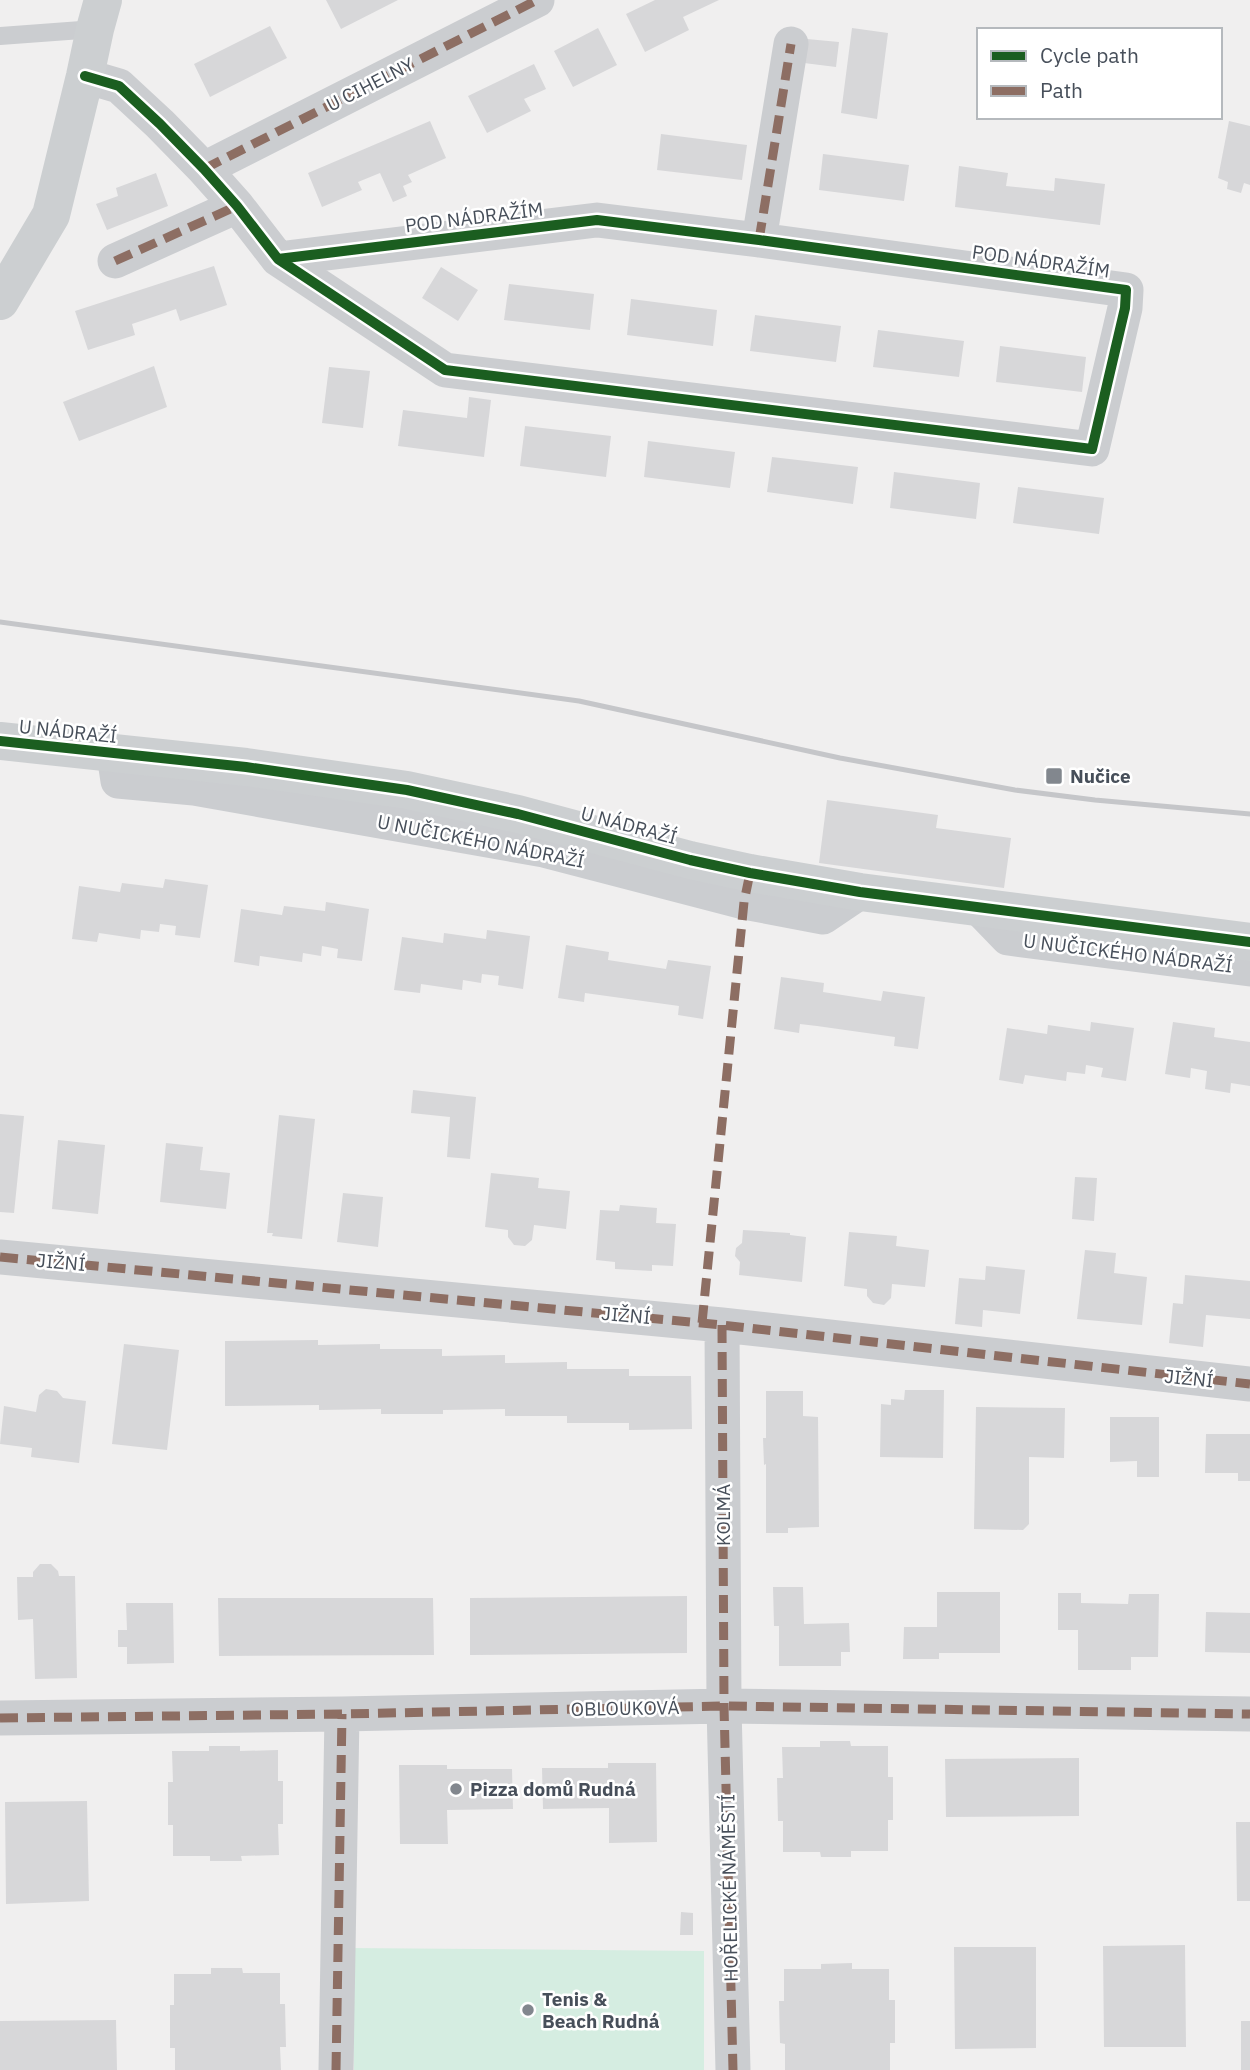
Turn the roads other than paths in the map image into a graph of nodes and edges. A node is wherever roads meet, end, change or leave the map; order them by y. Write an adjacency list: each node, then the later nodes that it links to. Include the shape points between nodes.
1 (537, 0): 6 (street, U CIHELNY)
2 (99, 15): 3 (lane); 5 (street)
3 (0, 36)
4 (791, 44): 8 (street)
5 (85, 76): 6 (street, POD NÁDRAŽÍM, via 119,86); 11 (street, via 51,215)
6 (204, 169): 7 (street, POD NÁDRAŽÍM)
7 (237, 206): 9 (street, POD NÁDRAŽÍM); 10 (street)
8 (760, 240): 9 (street, POD NÁDRAŽÍM, via 597,220); 9 (street, POD NÁDRAŽÍM, via 1126,290 1092,449 445,370)
9 (278, 259)
10 (115, 261)
11 (0, 301)
12 (0, 741): 13 (street, U NÁDRAŽÍ, via 246,767 407,790 750,873)
13 (978, 907): 14 (street, U NÁDRAŽÍ); 15 (street, U NUČICKÉHO NÁDRAŽÍ, via 1009,938)
14 (1250, 942)
15 (1250, 969)
16 (0, 1257): 17 (street, JIŽNÍ)
17 (722, 1325): 18 (street, JIŽNÍ); 19 (street, KOLMÁ)
18 (1250, 1384)
19 (724, 1706): 20 (street, OBLOUKOVÁ); 21 (street, OBLOUKOVÁ); 24 (street, HOŘELICKÉ NÁMĚSTÍ)
20 (342, 1714): 22 (street, OBLOUKOVÁ); 23 (street)
21 (1250, 1714)
22 (0, 1718)
23 (336, 2070)
24 (733, 2070)

